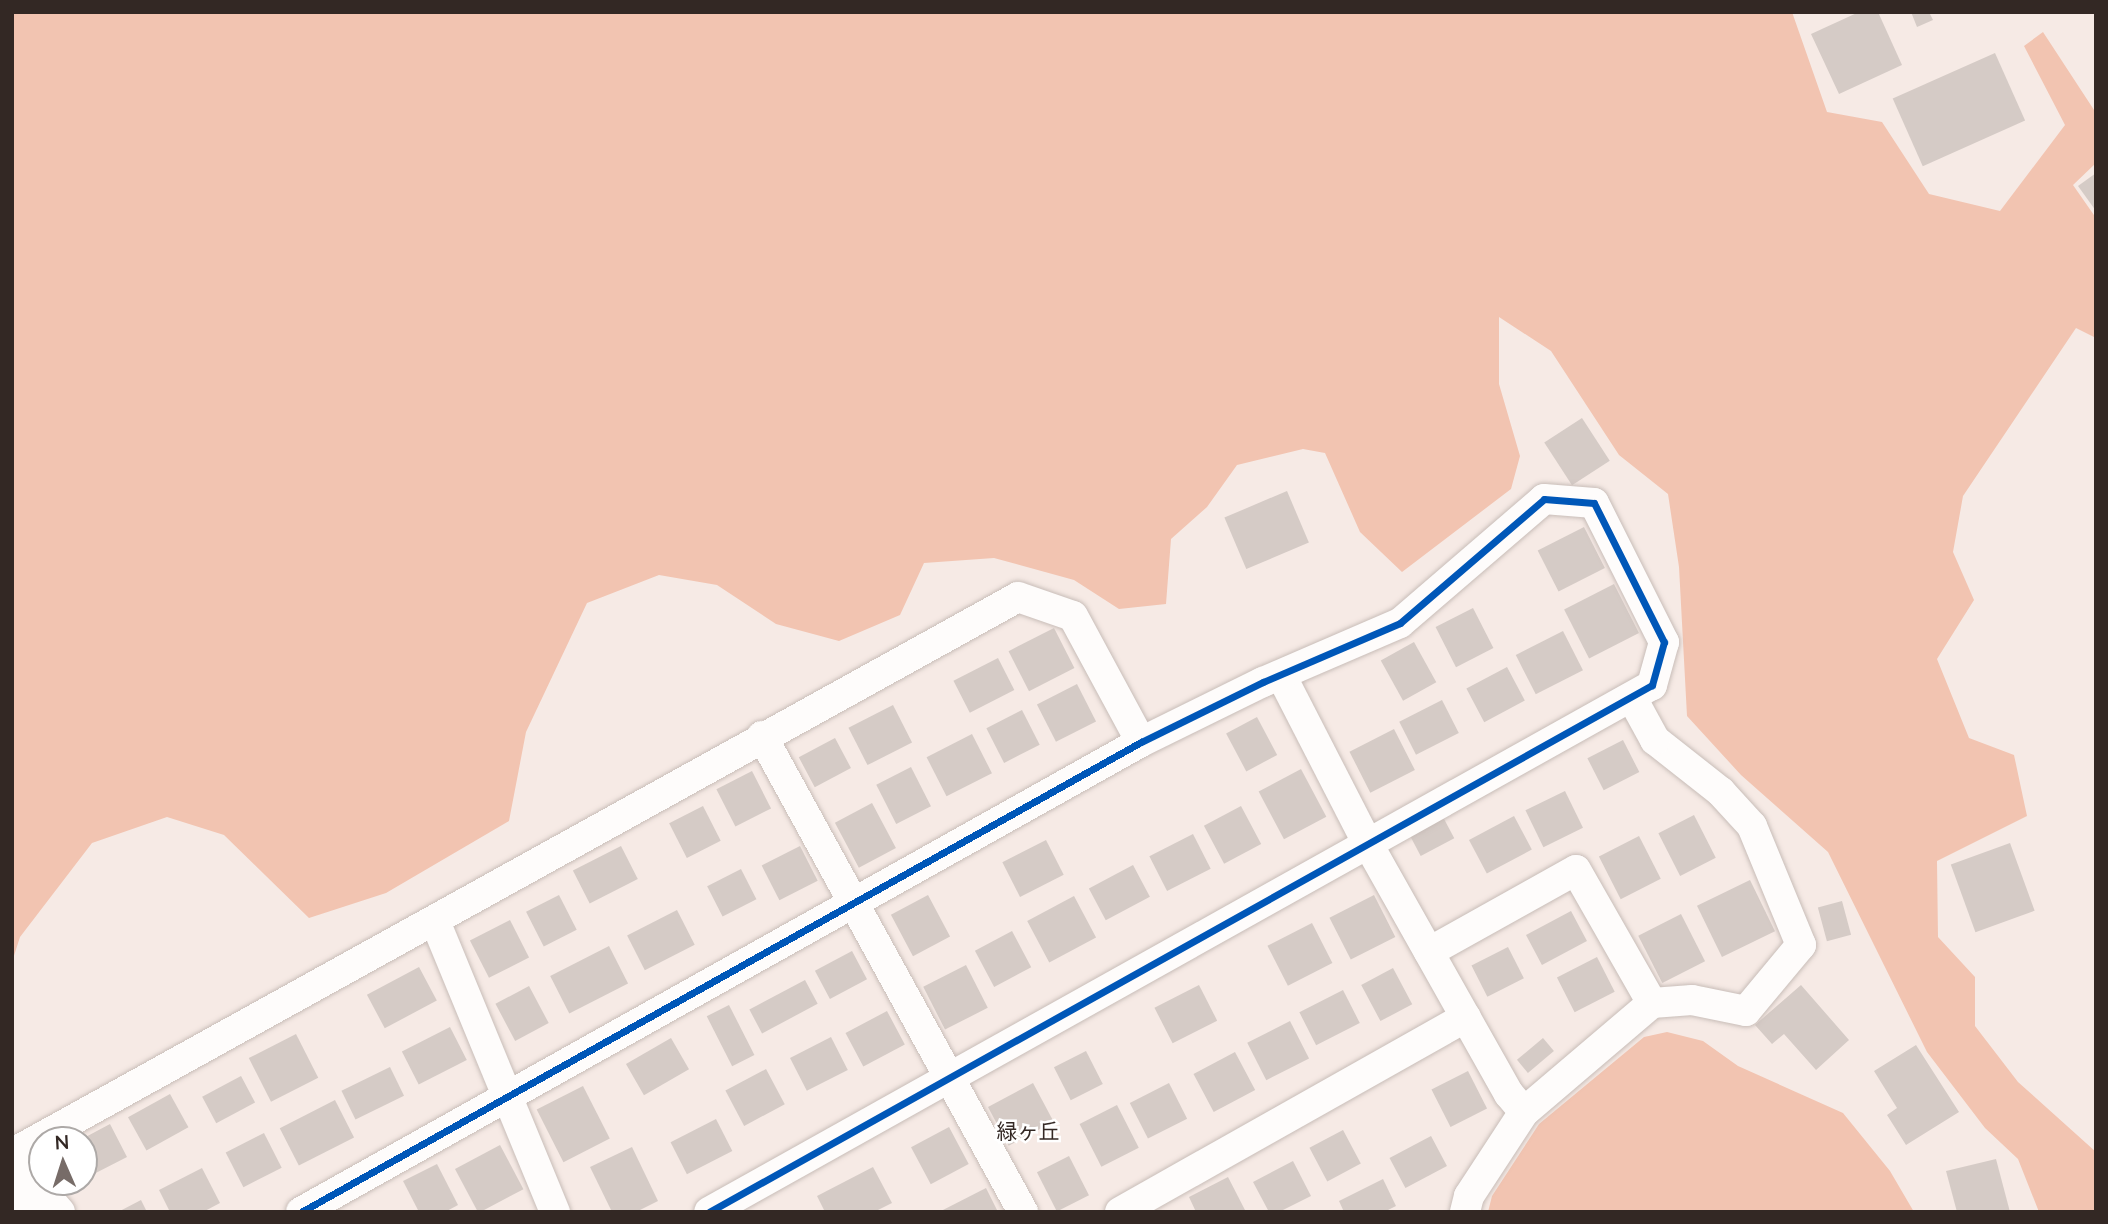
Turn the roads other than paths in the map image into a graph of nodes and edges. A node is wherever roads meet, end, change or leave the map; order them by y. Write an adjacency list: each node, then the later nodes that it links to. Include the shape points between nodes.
1 (1282, 677): 2 (street, via 1400,623 1544,499 1594,503 1664,642 1652,685); 4 (street, via 1263,681); 5 (street)
2 (1632, 698): 5 (street); 9 (street, via 1655,740 1721,792 1752,825 1801,945 1746,1011 1692,1000)
3 (762, 736): 4 (street, via 1018,597 1073,616); 6 (street); 7 (street)
4 (1141, 742): 6 (street)
5 (1368, 844): 8 (street); 11 (street)
6 (855, 904): 11 (street); 12 (street)
7 (435, 921): 12 (street); 16 (street, via 22,1148 27,1174)
8 (1429, 952): 9 (street, via 1576,870); 10 (street)
9 (1652, 1003): 13 (street)
10 (1466, 1017): 13 (street); 21 (street)
11 (946, 1079): 19 (street); 20 (street)
12 (509, 1096): 17 (street); 18 (street)
13 (1524, 1112): 22 (street, via 1469,1196)
14 (12, 1191): 15 (street)
15 (30, 1212)
16 (60, 1212)
17 (301, 1212)
18 (555, 1212)
19 (709, 1212)
20 (1023, 1212)
21 (1120, 1212)
22 (1465, 1212)

